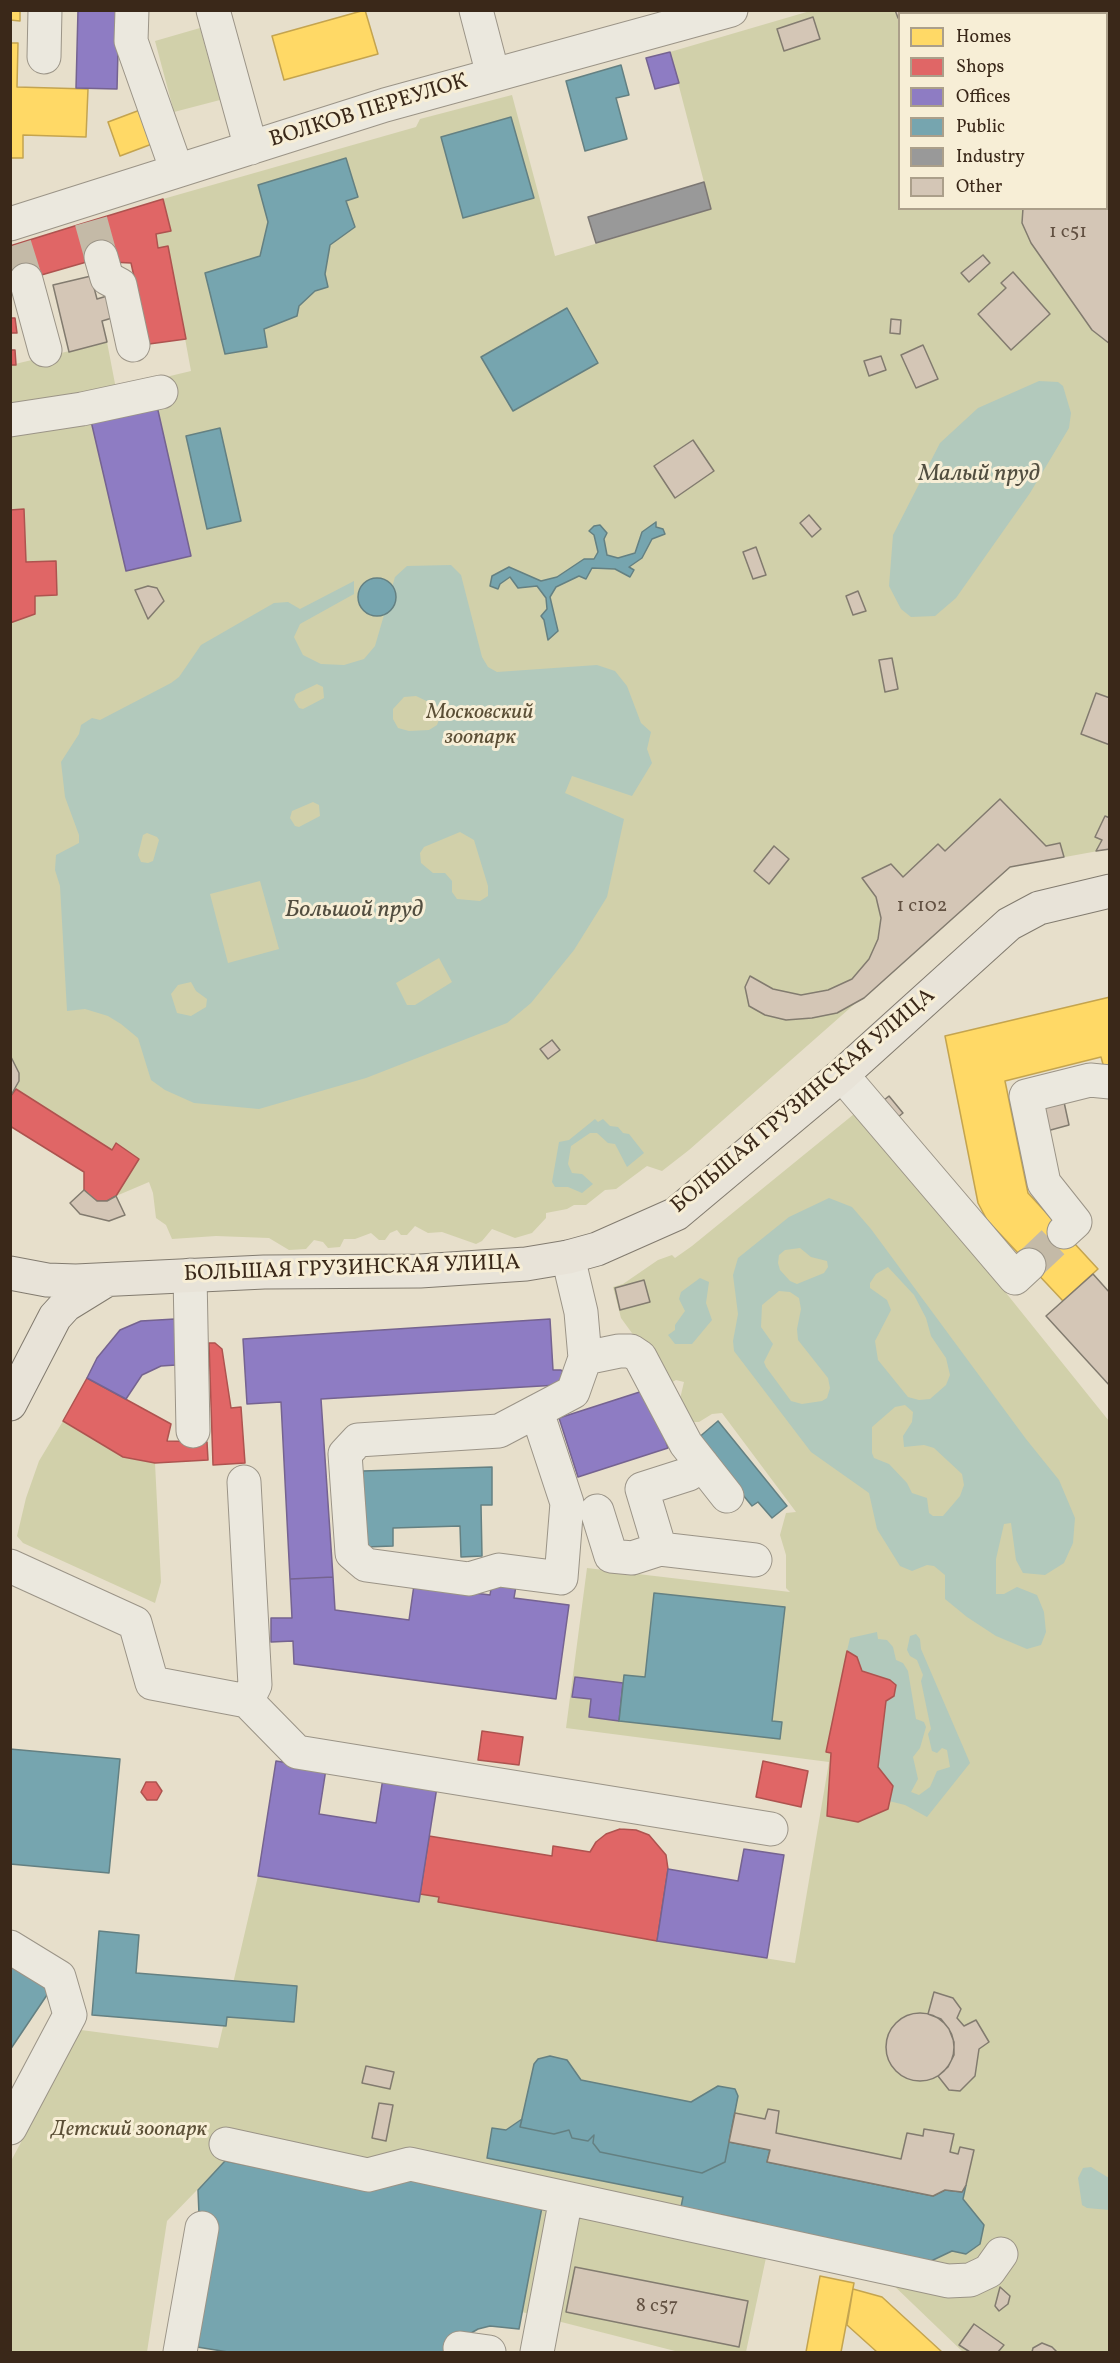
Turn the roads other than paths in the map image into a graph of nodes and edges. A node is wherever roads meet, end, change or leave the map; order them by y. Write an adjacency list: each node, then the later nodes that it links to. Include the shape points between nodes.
1 (45, 10): 7 (street)
2 (132, 10): 10 (street, via 131,41)
3 (213, 10): 9 (street)
4 (476, 10): 8 (street)
5 (731, 10): 6 (street, ВОЛКОВ ПЕРЕУЛОК)
6 (665, 20): 8 (street, ВОЛКОВ ПЕРЕУЛОК)
7 (44, 57)
8 (493, 75): 9 (street, ВОЛКОВ ПЕРЕУЛОК)
9 (251, 148): 10 (street, ВОЛКОВ ПЕРЕУЛОК)
10 (177, 171): 11 (street, ВОЛКОВ ПЕРЕУЛОК, via 88,211)
11 (12, 233)
12 (101, 257): 14 (street, via 107,278 120,285)
13 (26, 280): 15 (street)
14 (133, 345)
15 (45, 351)
16 (161, 392): 17 (street)
17 (10, 420)
18 (1110, 891): 19 (main road, БОЛЬШАЯ ГРУЗИНСКАЯ УЛИЦА, via 1039,908 1009,924)
19 (842, 1075): 22 (main road, БОЛЬШАЯ ГРУЗИНСКАЯ УЛИЦА, via 676,1214 626,1238); 23 (street, via 1015,1278)
20 (1110, 1082): 21 (street, via 1090,1080 1026,1096 1044,1183 1075,1222)
21 (1064, 1232)
22 (568, 1257): 25 (main road, БОЛЬШАЯ ГРУЗИНСКАЯ УЛИЦА, via 526,1264 420,1271); 27 (street, via 581,1312)
23 (1029, 1265)
24 (10, 1273): 26 (main road, БОЛЬШАЯ ГРУЗИНСКАЯ УЛИЦА, via 47,1280)
25 (190, 1275): 26 (main road, БОЛЬШАЯ ГРУЗИНСКАЯ УЛИЦА); 30 (street)
26 (110, 1278): 28 (main road, via 66,1305 55,1317)
27 (585, 1358): 29 (street, via 573,1392); 31 (street, via 619,1351 631,1351 640,1357 686,1444)
28 (10, 1404)
29 (537, 1412): 29 (street, via 499,1431 358,1440 345,1454 352,1553 366,1565 470,1579 499,1570 561,1578 567,1503)
30 (193, 1431)
31 (702, 1464): 33 (street); 35 (street, via 689,1474 642,1489)
32 (244, 1482): 38 (street, via 255,1685)
33 (727, 1496)
34 (597, 1511): 35 (street, via 611,1556 632,1558)
35 (660, 1549): 36 (street)
36 (756, 1560)
37 (10, 1566): 38 (street, via 135,1623 152,1683)
38 (247, 1701): 39 (street, via 297,1752)
39 (771, 1829)
40 (10, 1947): 41 (street, via 59,1977 70,2015)
41 (10, 2128)
42 (226, 2144): 43 (street, via 368,2175 410,2164)
43 (566, 2198): 45 (street, via 948,2282 970,2280 989,2271); 47 (street)
44 (202, 2228): 46 (street)
45 (1001, 2254)
46 (180, 2352)
47 (537, 2352)

